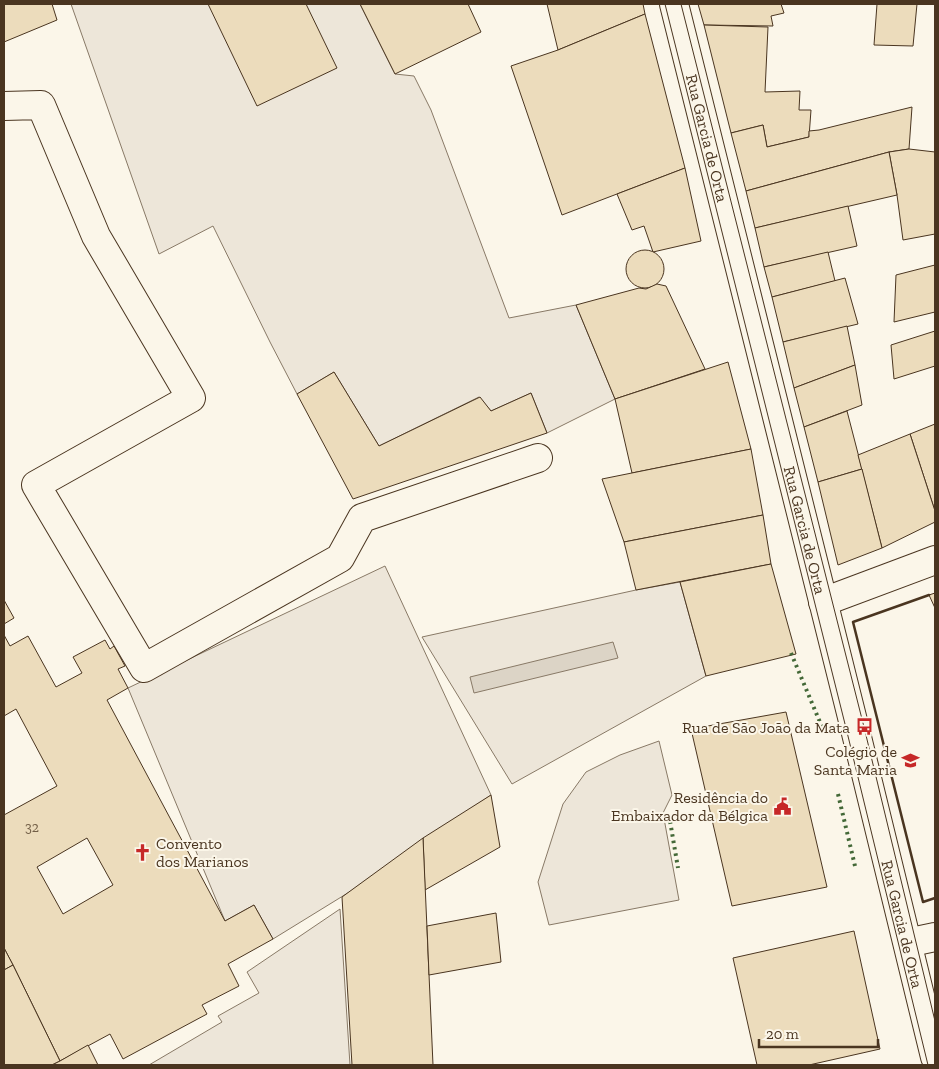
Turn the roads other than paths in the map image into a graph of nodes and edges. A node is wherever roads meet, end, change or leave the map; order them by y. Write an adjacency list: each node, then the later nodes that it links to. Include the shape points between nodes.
1 (674, 4): 5 (street, Rua Garcia de Orta)
2 (4, 106): 3 (street, via 41,104 96,236 191,398 36,485 144,668 340,558 362,518)
3 (538, 458)
4 (935, 560): 5 (street)
5 (823, 602): 7 (street, Rua Garcia de Orta)
6 (935, 937): 7 (street)
7 (908, 944): 8 (street, Rua Garcia de Orta)
8 (935, 1057)

